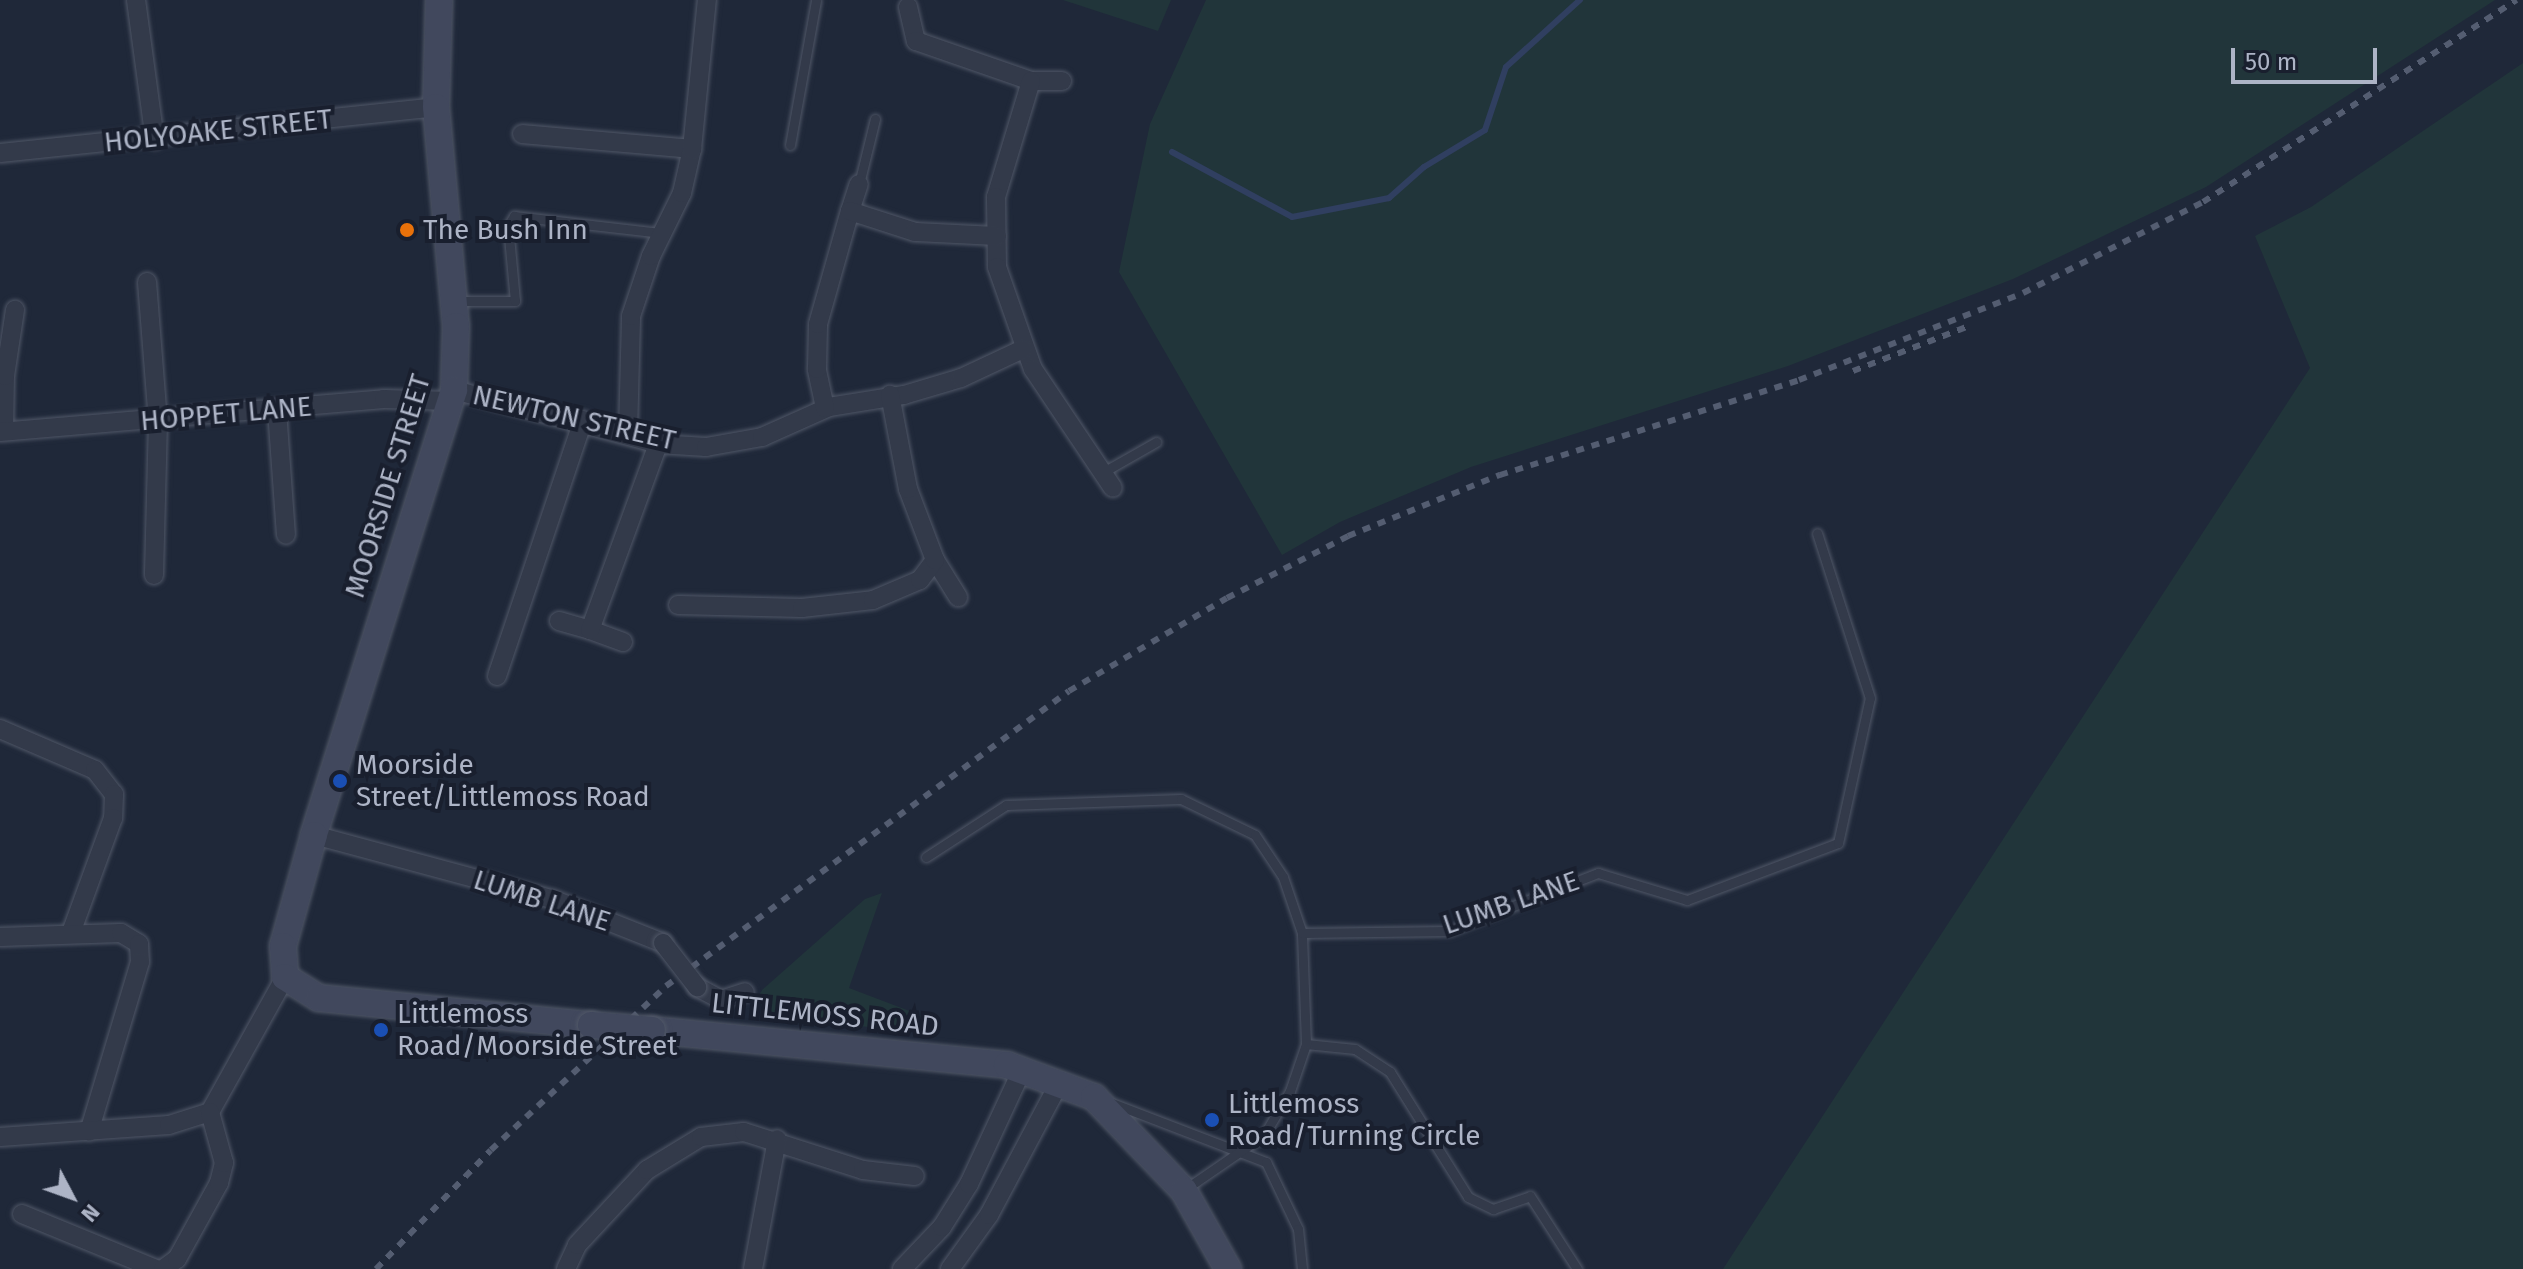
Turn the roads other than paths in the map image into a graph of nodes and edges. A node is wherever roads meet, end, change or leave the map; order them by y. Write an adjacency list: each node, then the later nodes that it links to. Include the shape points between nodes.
1 (136, 0): 11 (street)
2 (439, 0): 8 (street, MOORSIDE STREET)
3 (707, 0): 13 (street)
4 (816, 0): 12 (lane)
5 (908, 7): 6 (street, via 916,41)
6 (1031, 81): 7 (street); 18 (street, via 996,197)
7 (1062, 81)
8 (436, 107): 11 (street, HOLYOAKE STREET); 20 (street, MOORSIDE STREET)
9 (875, 119): 15 (lane)
10 (522, 134): 13 (street)
11 (155, 140): 14 (street, HOLYOAKE STREET)
12 (790, 145)
13 (692, 149): 17 (street, via 682,193)
14 (0, 153)
15 (859, 184): 16 (street)
16 (850, 211): 18 (street, via 915,232); 25 (street, via 818,324 817,369)
17 (662, 233): 20 (lane, via 514,216 508,226 515,301); 30 (street, via 631,316)
18 (997, 236): 22 (street, via 997,267)
19 (147, 282): 28 (street)
20 (453, 301): 24 (street, MOORSIDE STREET)
21 (15, 310): 29 (street)
22 (1023, 349): 23 (street, NEWTON STREET, via 961,378); 33 (street)
23 (890, 395): 25 (street, NEWTON STREET); 36 (street, via 908,489)
24 (453, 396): 26 (street, HOPPET LANE); 27 (street, NEWTON STREET); 45 (street, MOORSIDE STREET)
25 (825, 408): 32 (street, NEWTON STREET, via 734,444)
26 (277, 410): 28 (street, HOPPET LANE); 35 (street)
27 (583, 420): 30 (street, NEWTON STREET); 43 (street)
28 (158, 421): 29 (street, HOPPET LANE); 37 (street)
29 (2, 432)
30 (628, 433): 32 (street, NEWTON STREET)
31 (1156, 442): 33 (lane)
32 (658, 444): 41 (street)
33 (1109, 480)
34 (1817, 533): 48 (lane, LUMB LANE, via 1870,698 1838,843 1687,900 1598,873 1449,931)
35 (286, 535)
36 (935, 560): 38 (street); 39 (street, via 920,580 873,600 802,608)
37 (154, 575)
38 (958, 597)
39 (678, 605)
40 (559, 621): 41 (street)
41 (590, 630): 42 (street)
42 (623, 642)
43 (497, 676)
44 (0, 729): 47 (street, via 95,770 114,794 113,818)
45 (314, 835): 50 (street, MOORSIDE STREET, via 283,946); 51 (street, LUMB LANE, bridge, via 552,899 663,943 697,987 721,1000)
46 (926, 857): 48 (lane, via 1006,805 1181,799 1255,835 1283,877)
47 (71, 933): 49 (street); 57 (street, via 134,937 140,962)
48 (1302, 933): 52 (lane)
49 (0, 937)
50 (285, 977): 53 (street, LITTLEMOSS ROAD, bridge, via 319,998 1007,1065); 56 (street)
51 (745, 992)
52 (1306, 1044): 60 (lane, via 1280,1112 1264,1135); 72 (lane, via 1355,1049 1390,1072 1468,1197 1493,1209 1530,1196)
53 (1021, 1072): 54 (street, LITTLEMOSS ROAD); 68 (street, via 969,1184 942,1227)
54 (1058, 1085): 55 (street, LITTLEMOSS ROAD); 69 (street, via 989,1215)
55 (1094, 1097): 60 (lane); 62 (street, LITTLEMOSS ROAD)
56 (210, 1112): 57 (street, via 169,1125); 65 (street, via 224,1163 219,1183 177,1259)
57 (89, 1132): 58 (street)
58 (0, 1137)
59 (777, 1139): 61 (street, via 863,1170); 66 (street, via 744,1132 701,1137 647,1170 577,1245); 67 (street)
60 (1241, 1150): 62 (lane); 71 (lane, via 1266,1162 1279,1184 1298,1229)
61 (915, 1176)
62 (1184, 1191): 70 (street, LITTLEMOSS ROAD)
63 (22, 1214): 64 (street)
64 (156, 1269)
65 (163, 1269)
66 (566, 1269)
67 (753, 1269)
68 (902, 1269)
69 (950, 1269)
70 (1228, 1269)
71 (1302, 1269)
72 (1577, 1269)

